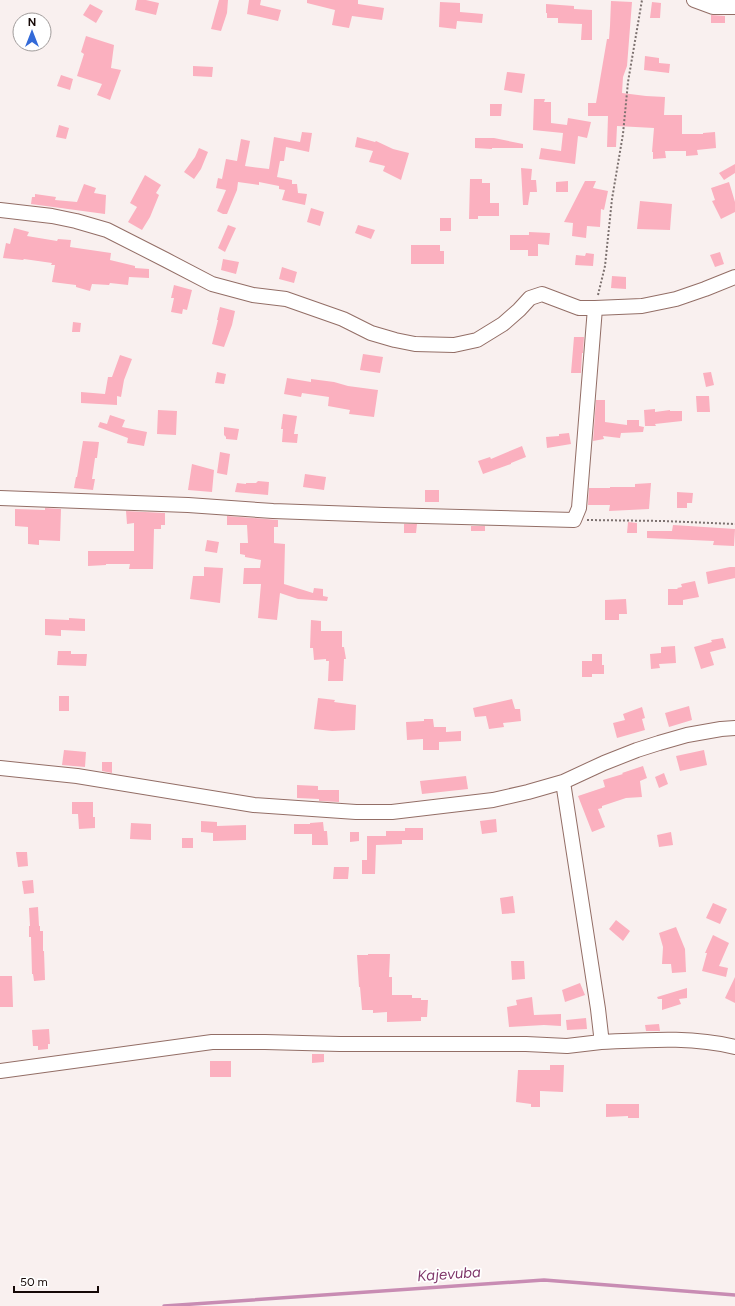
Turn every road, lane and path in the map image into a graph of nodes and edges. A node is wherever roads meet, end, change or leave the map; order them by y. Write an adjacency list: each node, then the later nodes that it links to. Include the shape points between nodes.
1 (642, 0): 6 (path, via 628,82 605,266)
2 (694, 0): 3 (street, via 713,7)
3 (735, 7)
4 (0, 210): 6 (street, via 52,216 106,230 212,284 253,295 286,299 343,319 371,333 415,344 454,345 477,340 503,324 530,298 542,294 579,308)
5 (735, 277): 6 (street, via 698,292 642,306)
6 (595, 308): 8 (street, via 579,508)
7 (0, 498): 8 (street, via 188,505 313,513)
8 (574, 520): 9 (path)
9 (735, 524)
10 (735, 728): 12 (street, via 687,735 659,743 604,763)
11 (0, 768): 12 (street, via 77,776 254,805 356,812 392,812 493,800)
12 (563, 782): 13 (street)
13 (601, 1042): 14 (street, via 717,1042); 15 (street, via 567,1046 212,1042)
14 (735, 1047)
15 (0, 1071)

